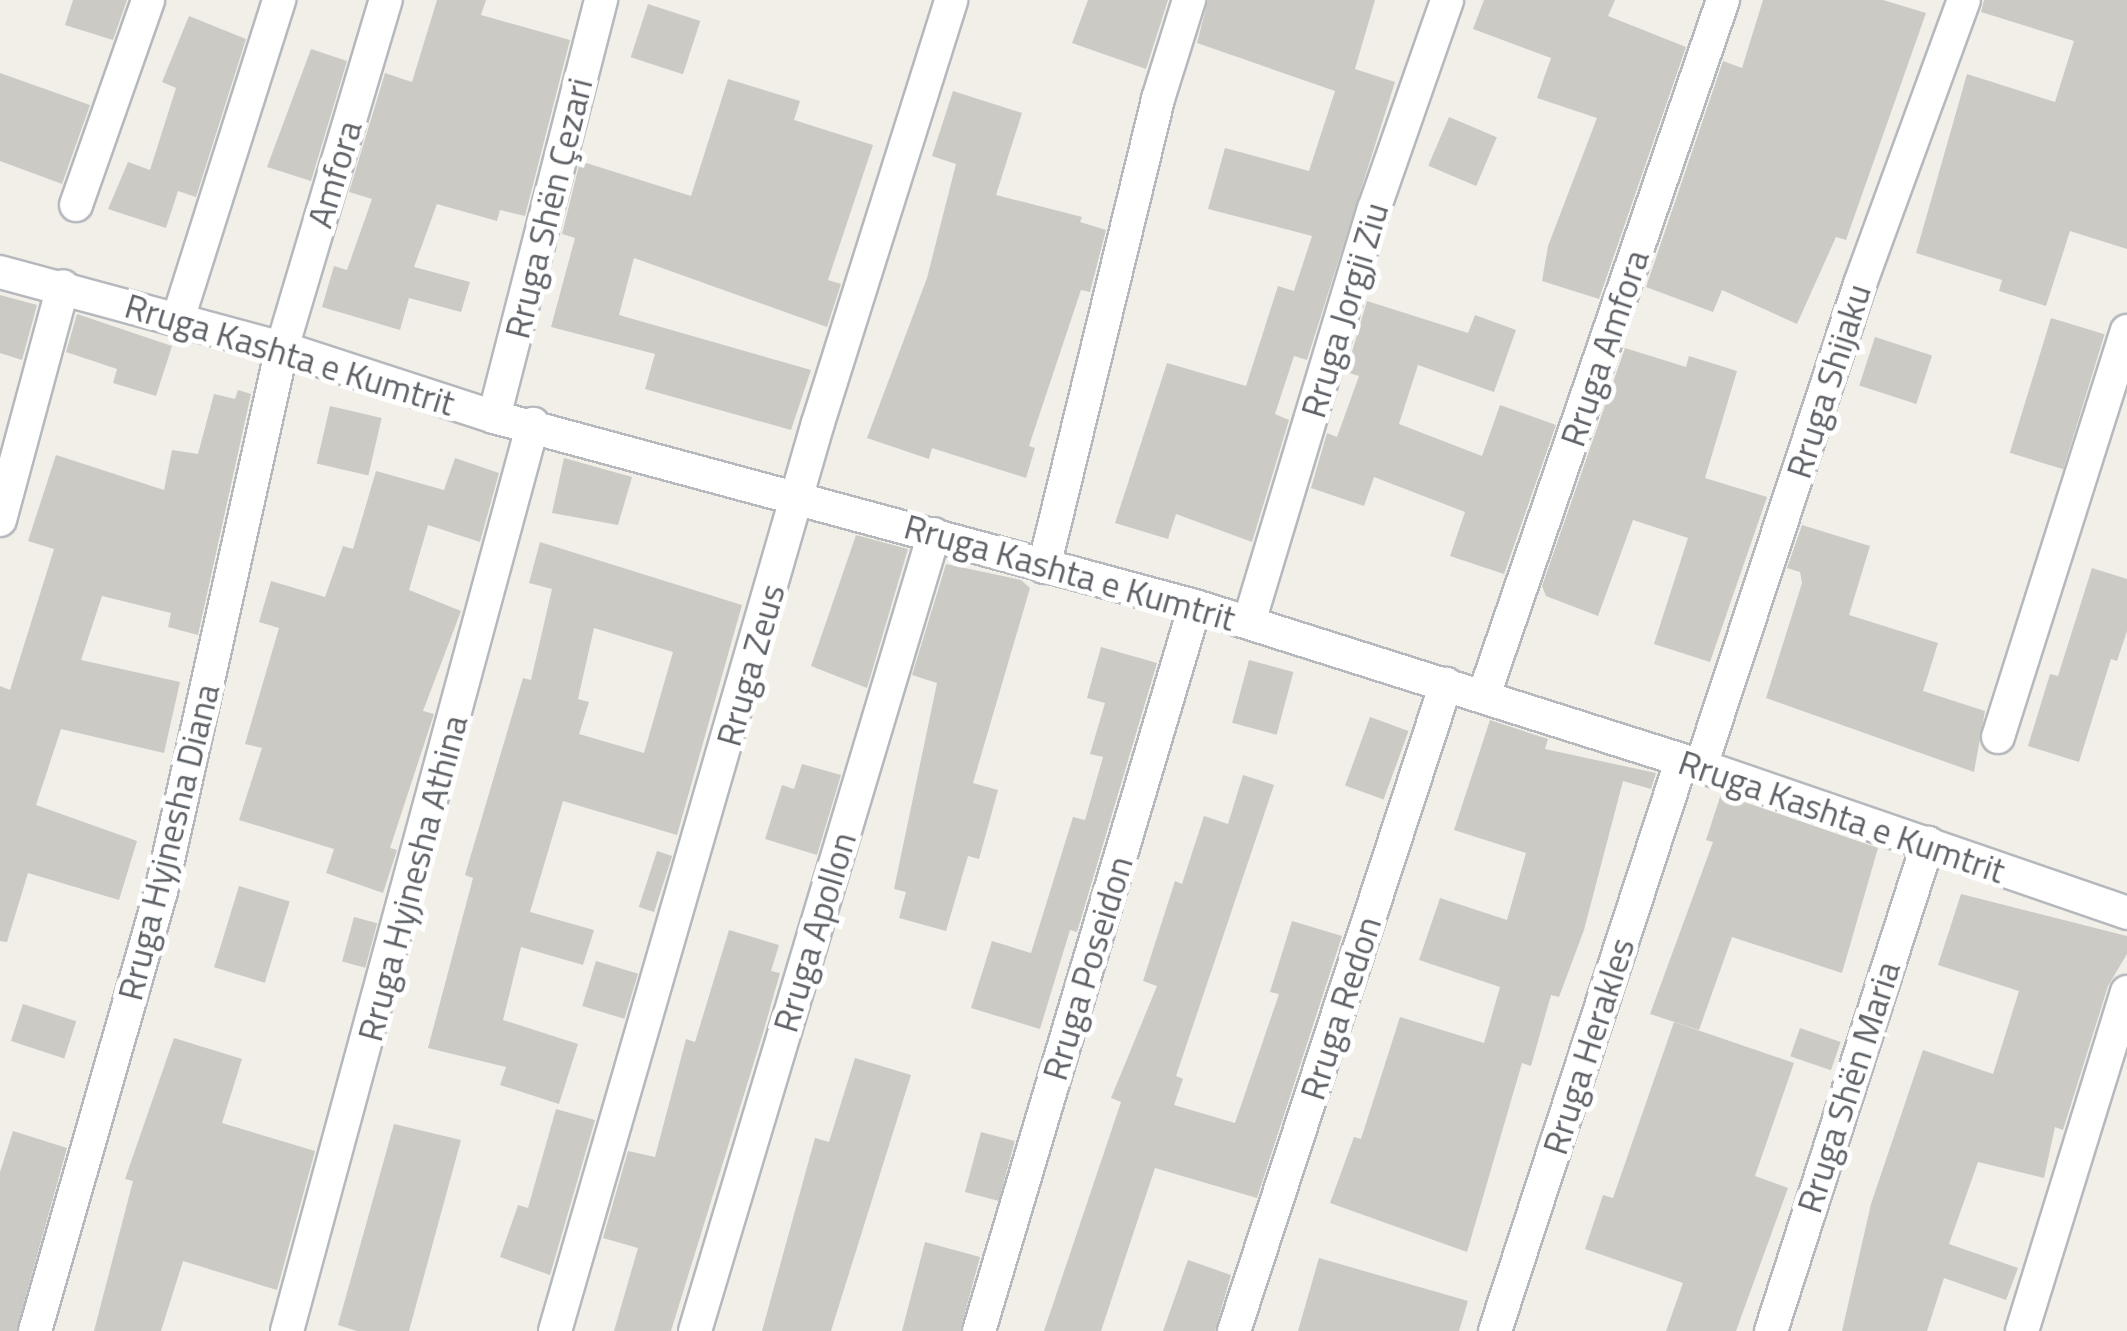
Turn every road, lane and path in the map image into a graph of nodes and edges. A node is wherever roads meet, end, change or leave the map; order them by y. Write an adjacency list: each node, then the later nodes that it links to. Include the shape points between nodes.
1 (148, 0): 10 (street)
2 (279, 0): 13 (street)
3 (386, 0): 15 (street, Amfora)
4 (601, 0): 16 (street, Rruga Shën Çezari)
5 (950, 0): 18 (street, Rruga Zeus)
6 (1189, 0): 21 (street)
7 (1448, 0): 23 (street, Rruga Jorgji Ziu, via 1374,210)
8 (1723, 0): 25 (street, Rruga Amfora)
9 (1964, 0): 27 (street, Rruga Shijaku)
10 (76, 205)
11 (0, 272): 12 (street, Rruga Kashta e Kumtrit)
12 (63, 286): 13 (street, Rruga Kashta e Kumtrit); 19 (street)
13 (178, 318): 15 (street, Rruga Kashta e Kumtrit)
14 (2127, 330): 26 (street)
15 (282, 348): 16 (street, Rruga Kashta e Kumtrit); 31 (street, Rruga Hyjnesha Diana, via 161,892)
16 (494, 416): 17 (street, Rruga Kashta e Kumtrit)
17 (533, 424): 18 (street, Rruga Kashta e Kumtrit); 32 (street, Rruga Hyjnesha Athina)
18 (800, 496): 20 (street, Rruga Kashta e Kumtrit); 33 (street, Rruga Zeus)
19 (0, 520)
20 (934, 534): 21 (street, Rruga Kashta e Kumtrit); 34 (street, Rruga Apollon)
21 (1044, 567): 22 (street, Rruga Kashta e Kumtrit)
22 (1196, 606): 23 (street, Rruga Kashta e Kumtrit); 35 (street, Rruga Poseidon)
23 (1249, 622): 24 (street, Rruga Kashta e Kumtrit)
24 (1446, 684): 25 (street, Rruga Kashta e Kumtrit); 36 (street, Rruga Redon)
25 (1484, 695): 27 (street, Rruga Kashta e Kumtrit)
26 (1998, 737)
27 (1691, 764): 28 (street, Rruga Kashta e Kumtrit); 37 (street, Rruga Herakles)
28 (1928, 843): 29 (street, Rruga Kashta e Kumtrit); 38 (street, Rruga Shën Maria)
29 (2127, 913)
30 (2127, 992): 39 (street)
31 (35, 1331)
32 (287, 1331)
33 (554, 1331)
34 (695, 1331)
35 (979, 1331)
36 (1234, 1331)
37 (1495, 1331)
38 (1771, 1331)
39 (2022, 1331)

